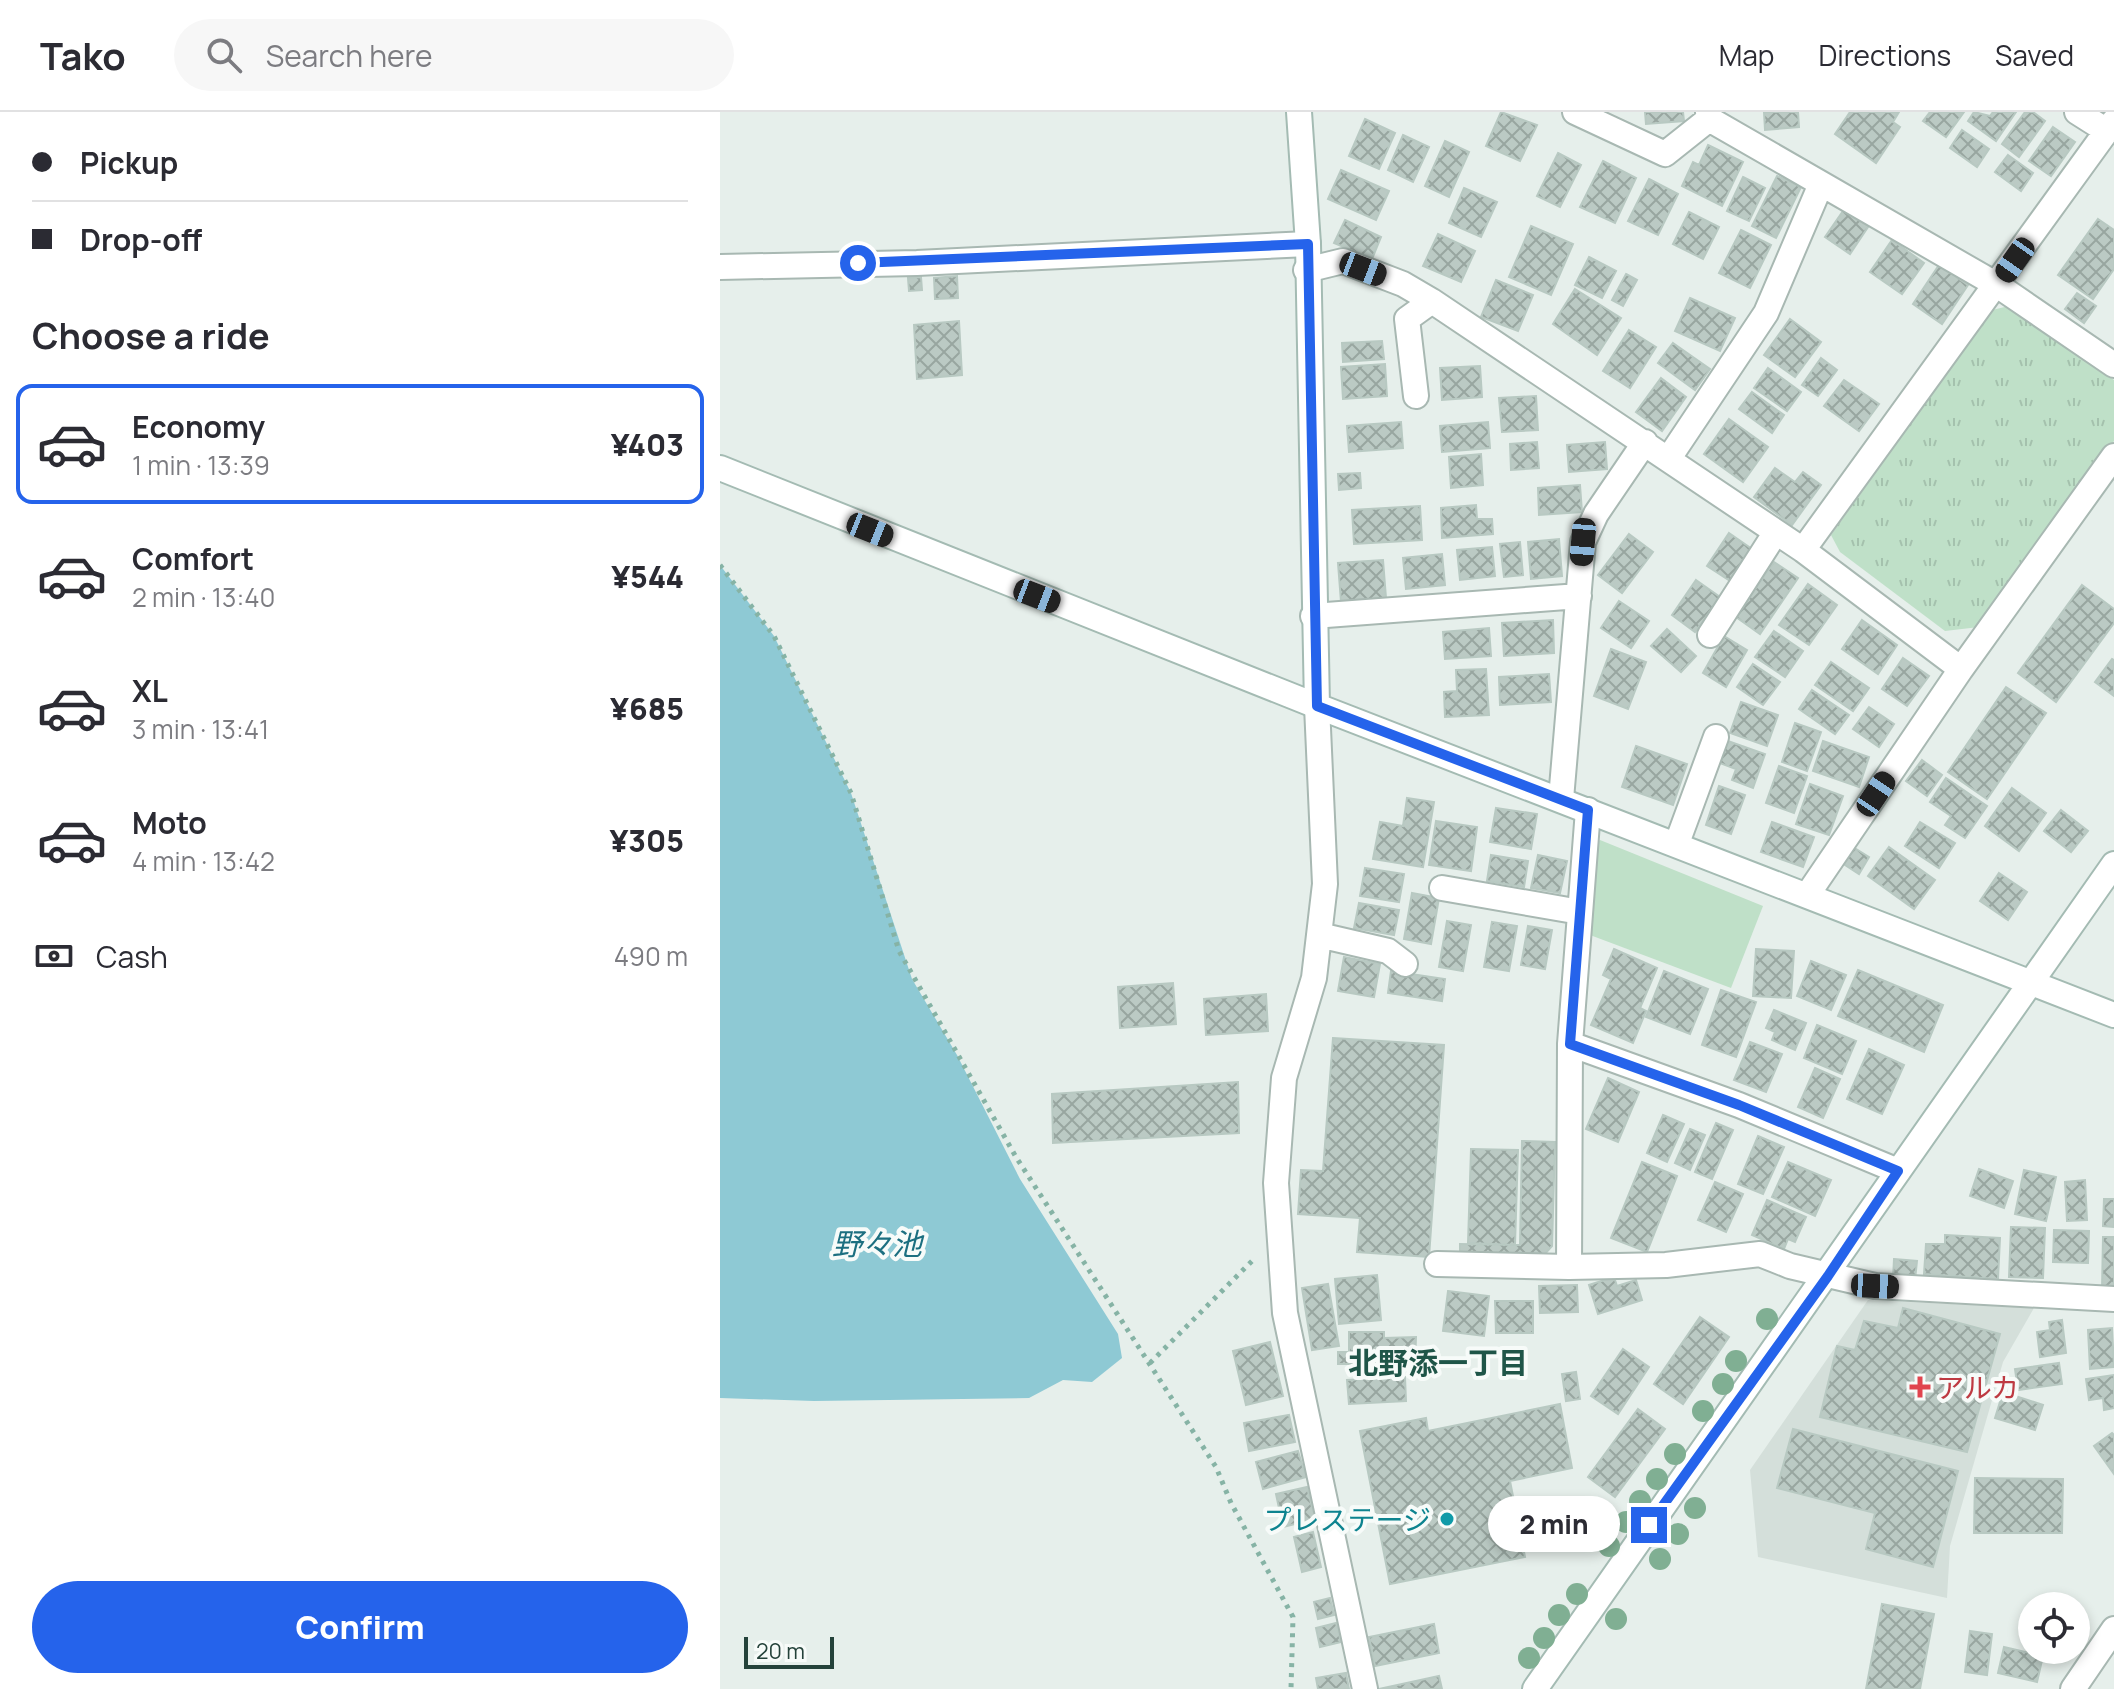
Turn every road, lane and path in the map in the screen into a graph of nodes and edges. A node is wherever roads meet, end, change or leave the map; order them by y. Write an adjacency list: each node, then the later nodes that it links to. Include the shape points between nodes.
1 (1299, 112): 7 (street)
2 (1575, 112): 4 (street, via 1665,154)
3 (2077, 112): 5 (street)
4 (1708, 116): 6 (street)
5 (2110, 126): 10 (street)
6 (1821, 184): 10 (street); 16 (street, via 1766,313)
7 (1308, 244): 8 (street); 9 (street)
8 (720, 267)
9 (1306, 270): 11 (street, via 1343,261); 22 (street)
10 (1997, 285): 12 (street); 19 (street)
11 (1432, 301): 13 (street, via 1407,319); 14 (street)
12 (2114, 365)
13 (1416, 396)
14 (1645, 442): 16 (street); 21 (street, via 1583,542)
15 (2114, 456): 24 (street)
16 (1669, 458): 18 (street)
17 (720, 468): 25 (street)
18 (1776, 532): 19 (street); 23 (street)
19 (1803, 550): 24 (street)
20 (720, 565): 45 (path, via 774,636 851,793 899,951 1016,1157)
21 (1579, 596): 22 (street); 27 (street)
22 (1313, 616): 25 (street)
23 (1710, 635)
24 (1961, 669): 32 (street)
25 (1317, 706): 27 (street); 34 (street, via 1325,884)
26 (1716, 737): 29 (street)
27 (1561, 799): 28 (street)
28 (1588, 810): 29 (street); 33 (street)
29 (1677, 843): 32 (street)
30 (2114, 864): 36 (street)
31 (1442, 888): 33 (street)
32 (1808, 894): 36 (street)
33 (1580, 912): 38 (street)
34 (1319, 935): 35 (street, via 1388,951); 40 (street, via 1314,978 1284,1078 1276,1183)
35 (1405, 964)
36 (2030, 981): 37 (street); 39 (street)
37 (2114, 1015)
38 (1570, 1044): 39 (street, via 1739,1105); 42 (street)
39 (1898, 1171): 43 (street)
40 (1279, 1229): 45 (path); 49 (street, via 1285,1313)
41 (1437, 1264): 42 (street)
42 (1569, 1267): 43 (street, via 1666,1265 1760,1254)
43 (1828, 1276): 44 (street, via 1875,1286); 50 (street)
44 (2114, 1299)
45 (1150, 1363): 48 (path, via 1216,1467 1293,1617)
46 (2114, 1629): 47 (street)
47 (2103, 1661): 51 (street)
48 (1291, 1689)
49 (1365, 1689)
50 (1535, 1689)
51 (2073, 1689)

